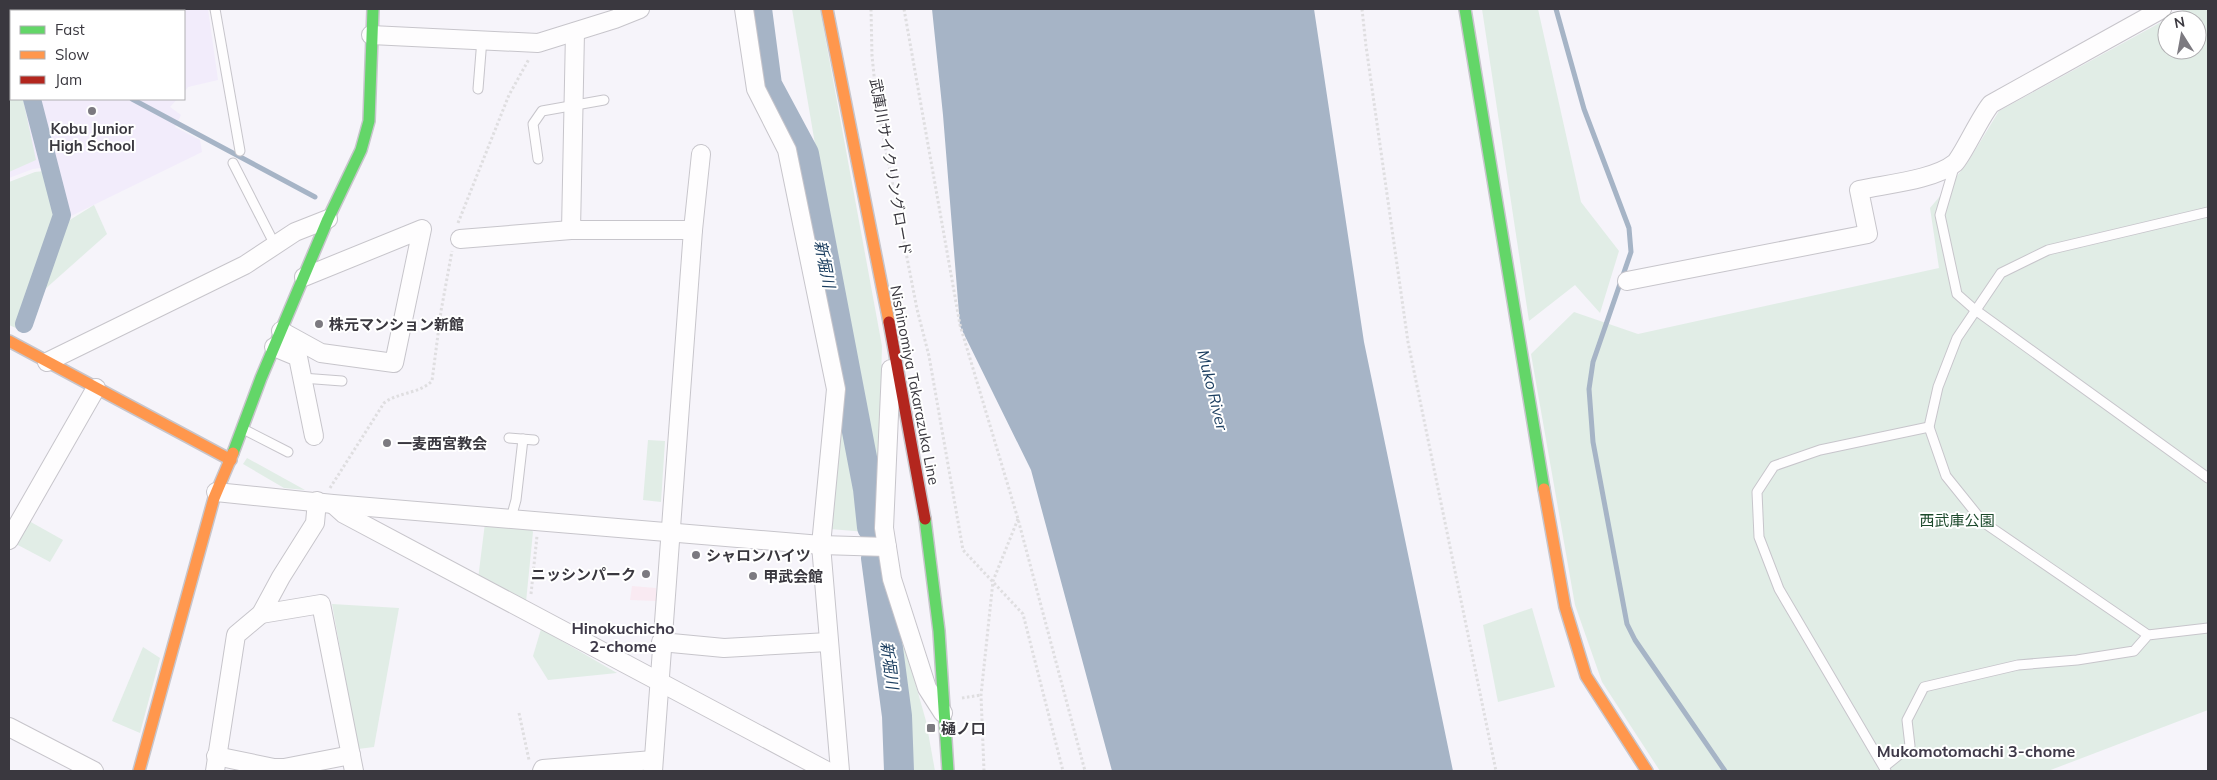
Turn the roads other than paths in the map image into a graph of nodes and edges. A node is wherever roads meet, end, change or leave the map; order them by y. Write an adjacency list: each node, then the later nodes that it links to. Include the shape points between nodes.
1 (215, 9): 14 (lane)
2 (373, 9): 9 (street)
3 (640, 9): 8 (street)
4 (744, 9): 49 (street, via 756,89 786,150 836,389)
5 (827, 9): 30 (street, Nishinomiya Takarazuka Line)
6 (1465, 9): 71 (street, via 1565,607 1586,676)
7 (2162, 9): 17 (street, via 1990,104)
8 (575, 32): 10 (street, via 538,43); 13 (street)
9 (372, 34): 10 (street); 20 (street, via 369,121 361,150)
10 (482, 39): 11 (lane)
11 (478, 89)
12 (604, 100): 13 (lane)
13 (574, 105): 16 (lane, via 542,112 532,124); 21 (street)
14 (240, 151)
15 (701, 154): 22 (street)
16 (538, 159)
17 (1956, 162): 26 (street, via 1935,173 1859,190 1868,234); 27 (lane, via 1940,215 1957,294)
18 (232, 163): 24 (lane)
19 (2208, 212): 27 (lane, via 2048,250 2001,273)
20 (328, 219): 24 (street, via 295,232); 25 (street)
21 (571, 230): 22 (street); 23 (street)
22 (693, 230): 47 (street)
23 (457, 236)
24 (275, 245): 31 (street, via 245,265)
25 (304, 277): 28 (street); 28 (street, via 422,230 394,363 321,353)
26 (1627, 281)
27 (1974, 309): 35 (lane, via 1957,338 1938,387); 43 (lane)
28 (277, 339): 32 (street, via 298,358); 36 (street)
29 (9, 341): 31 (street)
30 (892, 344): 50 (street, via 884,528); 57 (street, Nishinomiya Takarazuka Line, via 929,548 942,652)
31 (47, 362): 34 (street)
32 (302, 378): 33 (lane); 37 (street)
33 (342, 381)
34 (96, 388): 42 (street); 48 (street)
35 (1929, 427): 53 (lane, via 1946,476 1983,522); 64 (lane, via 1820,450 1774,466 1757,492 1759,537 1779,589)
36 (243, 429): 41 (lane); 42 (street)
37 (314, 436)
38 (509, 438): 39 (lane)
39 (523, 439): 40 (lane); 46 (lane)
40 (534, 440)
41 (288, 452)
42 (230, 460): 44 (street)
43 (2208, 478)
44 (216, 492): 45 (street); 67 (street)
45 (324, 502): 46 (street); 51 (street); 56 (street)
46 (511, 518): 47 (street)
47 (671, 532): 49 (street); 54 (street)
48 (9, 540)
49 (822, 545): 50 (street); 55 (street)
50 (887, 547): 57 (street, via 892,579 927,688)
51 (261, 614): 59 (street, via 236,635); 60 (street, via 321,604)
52 (2208, 628): 53 (lane)
53 (2148, 635): 64 (lane, via 2134,651 2018,665 1924,687 1907,720 1910,746)
54 (661, 642): 55 (street, via 724,648); 56 (street)
55 (828, 642): 69 (street)
56 (658, 682): 61 (street); 62 (street)
57 (945, 716): 70 (street, Nishinomiya Takarazuka Line)
58 (9, 728): 66 (street)
59 (216, 763): 63 (street)
60 (352, 763): 63 (street)
61 (795, 763): 68 (street)
62 (653, 766): 65 (street)
63 (267, 769)
64 (1885, 769)
65 (542, 770)
66 (94, 771)
67 (139, 771)
68 (827, 771)
69 (840, 771)
70 (948, 771)
71 (1647, 771)

